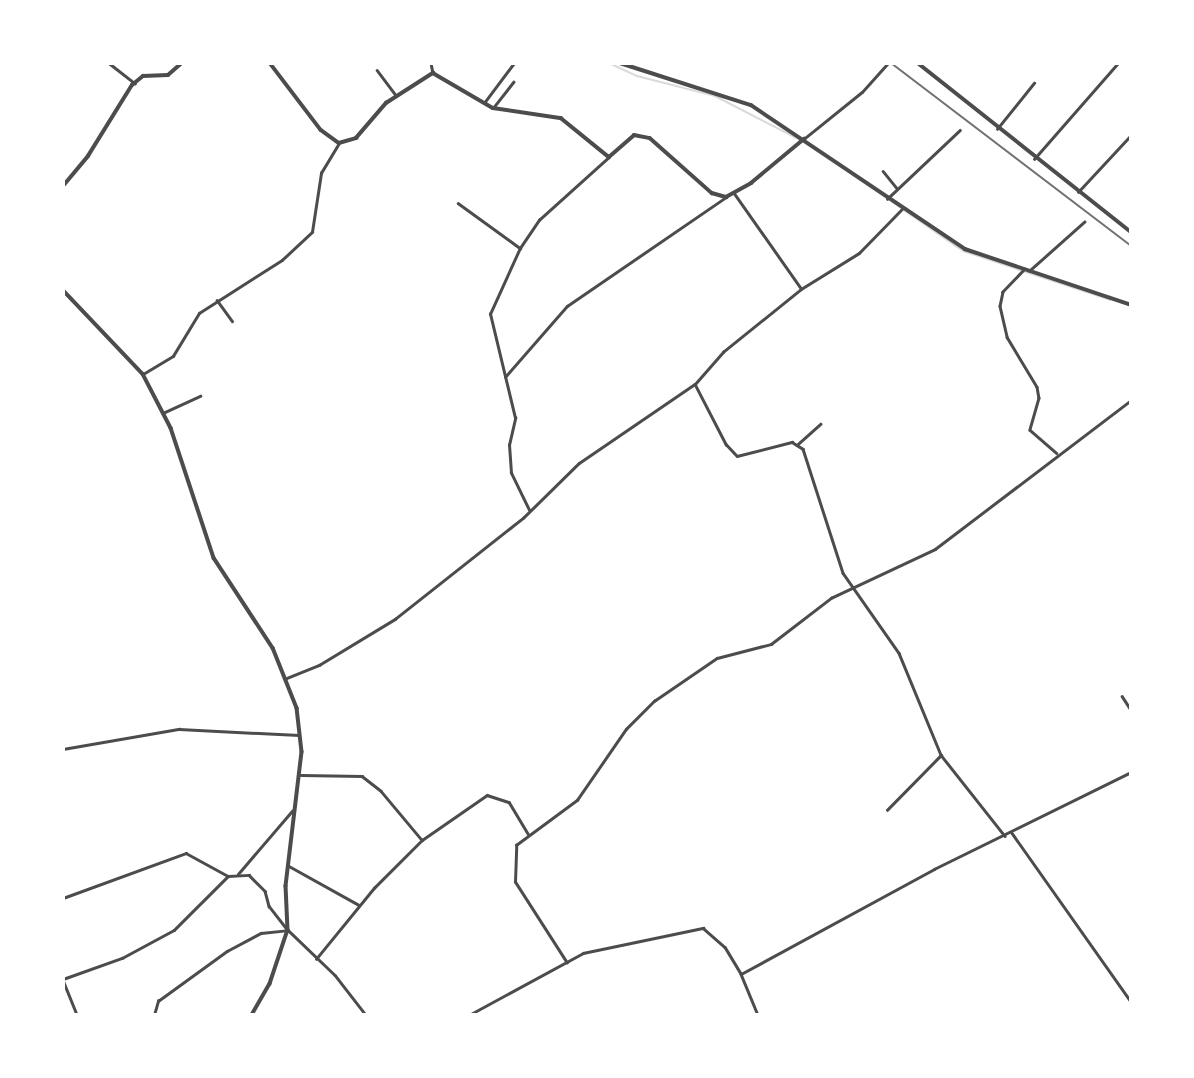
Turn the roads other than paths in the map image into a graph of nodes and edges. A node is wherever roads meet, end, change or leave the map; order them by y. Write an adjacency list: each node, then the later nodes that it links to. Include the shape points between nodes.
1 (109, 63): 13 (street)
2 (182, 63): 13 (street, via 168,75 143,76)
3 (270, 63): 22 (street, via 321,130)
4 (431, 63): 11 (street)
5 (514, 63): 16 (street)
6 (620, 63): 21 (street, via 751,105)
7 (888, 63): 21 (street, via 862,92)
8 (918, 63): 18 (street)
9 (1118, 63): 24 (street)
10 (377, 70): 15 (street)
11 (433, 73): 15 (street); 16 (street, via 440,73)
12 (513, 82): 17 (street)
13 (135, 83): 26 (street)
14 (1034, 83): 18 (street)
15 (396, 94): 22 (street, via 356,138)
16 (484, 103): 17 (street)
17 (494, 108): 23 (street, via 561,118)
18 (997, 129): 24 (street)
19 (960, 130): 27 (street)
20 (1131, 135): 28 (street)
21 (804, 140): 29 (street); 31 (street)
22 (339, 143): 40 (street, via 321,173 312,232 282,260)
23 (609, 157): 30 (street, via 640,134 667,151 712,193); 36 (street, via 539,220)
24 (1034, 159): 28 (street)
25 (883, 171): 27 (street)
26 (63, 186)
27 (897, 188): 31 (street)
28 (1079, 192): 35 (street)
29 (735, 195): 30 (street); 38 (street)
30 (726, 197): 44 (street, via 567,306)
31 (887, 199): 33 (street)
32 (458, 203): 36 (street)
33 (902, 209): 37 (street, via 957,245); 38 (street, via 859,253)
34 (1084, 222): 37 (street)
35 (1131, 232)
36 (520, 248): 44 (street, via 489,314)
37 (1026, 270): 41 (street); 51 (street, via 1003,292 1000,306 1007,337 1037,387 1039,398 1030,430)
38 (801, 289): 45 (street, via 723,352)
39 (63, 290): 43 (street)
40 (217, 300): 42 (street); 43 (street, via 199,313 173,356)
41 (1131, 304)
42 (232, 321)
43 (143, 374): 48 (street)
44 (505, 377): 52 (street, via 515,418 509,445 511,473)
45 (695, 384): 50 (street, via 737,456); 52 (street, via 579,463)
46 (201, 396): 48 (street)
47 (1131, 400): 51 (street)
48 (163, 413): 54 (street, via 214,558 273,648)
49 (820, 424): 50 (street)
50 (798, 444): 53 (street, via 814,475 830,543)
51 (1057, 454): 53 (street, via 935,549)
52 (530, 511): 54 (street, via 395,620 319,665)
53 (853, 588): 59 (street, via 905,664); 65 (street, via 813,609 771,644 717,658 673,686 626,729 577,800)
54 (287, 678): 57 (street)
55 (1122, 696): 56 (street)
56 (1131, 710)
57 (302, 736): 58 (street, via 179,729); 61 (street)
58 (63, 750)
59 (941, 755): 62 (street); 66 (street)
60 (1131, 772): 64 (street)
61 (301, 775): 63 (street); 67 (street, via 362,776 381,791)
62 (887, 810)
63 (292, 811): 68 (street); 69 (street)
64 (1012, 833): 66 (street); 78 (street)
65 (528, 834): 67 (street, via 509,802 487,795); 75 (street, via 516,845 516,883)
66 (1005, 836): 76 (street, via 934,869)
67 (422, 840): 72 (street)
68 (289, 866): 72 (street); 73 (street)
69 (238, 874): 70 (street); 73 (street, via 257,881)
70 (228, 876): 71 (street, via 186,853); 77 (street, via 174,930 122,958)
71 (63, 898)
72 (359, 905): 74 (street)
73 (288, 930): 74 (street); 80 (street, via 261,933 227,951 158,1001); 81 (street, via 270,984)
74 (316, 959): 82 (street)
75 (566, 963): 76 (street, via 583,953 704,928 725,947); 83 (street)
76 (741, 974): 84 (street)
77 (63, 979): 79 (street)
78 (1131, 1002)
79 (77, 1015)
80 (154, 1015)
81 (252, 1015)
82 (366, 1015)
83 (469, 1015)
84 (758, 1015)

